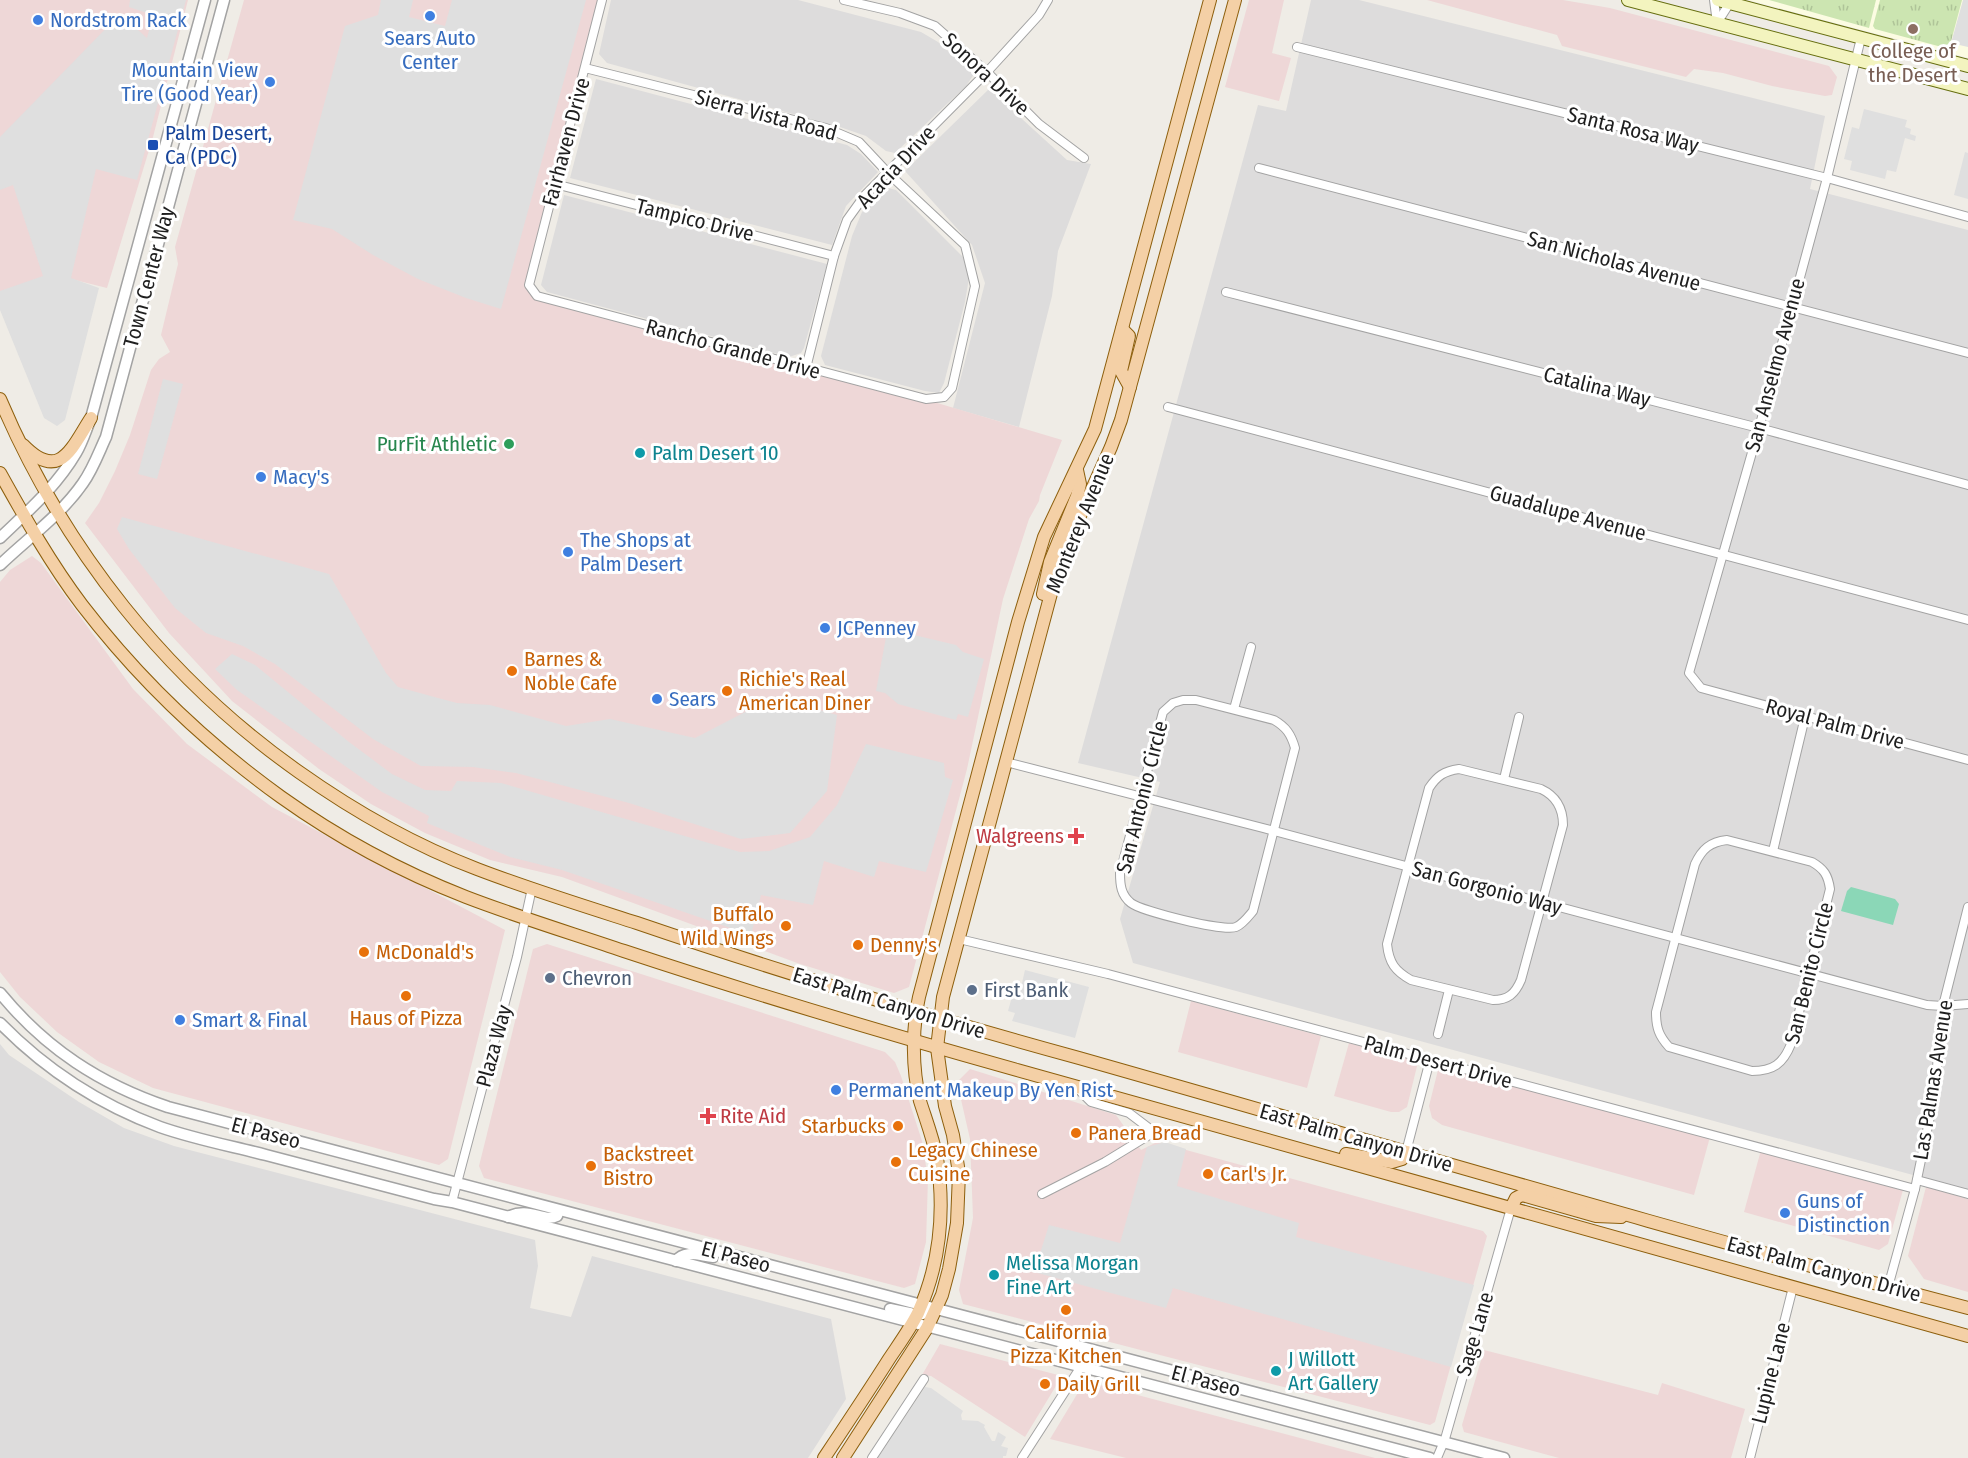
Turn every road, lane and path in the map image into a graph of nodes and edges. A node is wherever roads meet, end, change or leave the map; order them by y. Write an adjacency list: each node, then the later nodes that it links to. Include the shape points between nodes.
1 (205, 0): 36 (street, Town Center Way)
2 (224, 0): 43 (street, Town Center Way, via 106,437 84,481)
3 (602, 0): 16 (street, Fairhaven Drive)
4 (844, 0): 17 (street, Sonora Drive, via 935,26)
5 (1048, 0): 17 (street, Acacia Drive)
6 (1210, 0): 29 (main road, Monterey Avenue)
7 (1235, 0): 32 (main road, Monterey Avenue)
8 (1628, 0): 11 (main road)
9 (1716, 0): 10 (main road); 11 (street)
10 (1731, 2): 11 (street); 12 (main road)
11 (1716, 23): 14 (main road)
12 (1861, 38): 14 (street, San Anselmo Avenue); 15 (main road)
13 (1297, 47): 22 (street, Santa Rosa Way)
14 (1855, 60): 18 (main road); 22 (street, San Anselmo Avenue)
15 (1968, 66)
16 (585, 68): 21 (street, Sierra Vista Road, via 826,128 859,142); 23 (street, Fairhaven Drive)
17 (987, 72): 19 (street, Sonora Drive, via 1039,124); 21 (street, Acacia Drive)
18 (1968, 89)
19 (1084, 158)
20 (1259, 168): 28 (street, San Nicholas Avenue)
21 (888, 173): 25 (street, Acacia Drive, via 865,195 848,220); 33 (street, Sierra Vista Road, via 965,245 975,286 952,388)
22 (1827, 178): 24 (street, Santa Rosa Way); 28 (street, San Anselmo Avenue)
23 (555, 184): 25 (street, Tampico Drive); 26 (street, Fairhaven Drive)
24 (1968, 217)
25 (834, 256): 31 (street, Acacia Drive)
26 (529, 285): 31 (street, Rancho Grande Drive, via 537,296)
27 (1226, 292): 37 (street, Catalina Way)
28 (1791, 307): 30 (street, San Nicholas Avenue); 37 (street, San Anselmo Avenue)
29 (1122, 330): 32 (main road, via 1129,336 1121,371); 39 (main road, Monterey Avenue, via 1095,429)
30 (1968, 353)
31 (806, 368): 33 (street, Rancho Grande Drive, via 926,399)
32 (1130, 387): 49 (main road, Monterey Avenue, via 1111,447 1065,549)
33 (944, 397)
34 (0, 399): 38 (main road, East Palm Canyon Drive)
35 (1168, 407): 47 (street, Guadalupe Avenue)
36 (91, 418): 38 (main road, via 70,452 53,462 29,452); 42 (street, Town Center Way, via 77,452)
37 (1759, 428): 41 (street, Catalina Way); 47 (street, San Anselmo Avenue)
38 (16, 438): 42 (main road, East Palm Canyon Drive)
39 (1077, 470): 49 (main road, via 1080,484 1050,562 1042,599); 74 (main road, Monterey Avenue, via 1044,537 1018,622)
40 (0, 473): 44 (main road, East Palm Canyon Drive)
41 (1968, 485)
42 (46, 494): 43 (main road, East Palm Canyon Drive); 44 (street)
43 (58, 513): 45 (street, Town Center Way); 63 (main road, East Palm Canyon Drive, via 110,591 154,644 203,695 250,735 300,773 392,830 472,867)
44 (24, 516): 45 (main road, East Palm Canyon Drive); 46 (street)
45 (35, 534): 48 (street); 66 (main road, East Palm Canyon Drive, via 82,604 131,664 181,716 231,759 284,799 379,856 425,880)
46 (0, 538)
47 (1723, 554): 50 (street, Guadalupe Avenue); 52 (street, San Anselmo Avenue, via 1689,673)
48 (0, 565)
49 (1044, 613): 57 (main road, Monterey Avenue)
50 (1968, 620)
51 (1251, 647): 53 (street)
52 (1701, 688): 55 (street, Royal Palm Drive)
53 (1234, 709): 59 (street, San Antonio Circle, via 1183,700 1163,712); 60 (street, San Antonio Circle, via 1274,720 1291,735 1295,748)
54 (1520, 717): 58 (street)
55 (1805, 717): 56 (street, Royal Palm Drive); 61 (street)
56 (1968, 760)
57 (1006, 762): 59 (street, San Gorgonio Way); 68 (main road, Monterey Avenue)
58 (1504, 779): 62 (street, via 1459,769 1436,778 1429,788); 64 (street, via 1550,793 1563,814)
59 (1141, 796): 60 (street, San Gorgonio Way); 60 (street, San Antonio Circle, via 1120,873 1124,896 1139,908 1217,928 1234,928 1253,911)
60 (1274, 831): 62 (street, San Gorgonio Way)
61 (1773, 851): 67 (street, San Benito Circle, via 1727,840 1707,846 1695,864); 69 (street, San Benito Circle, via 1812,862 1823,868 1829,879)
62 (1408, 867): 64 (street, San Gorgonio Way); 70 (street, via 1387,944 1392,966 1411,980)
63 (532, 888): 66 (street, Plaza Way); 74 (main road, East Palm Canyon Drive)
64 (1542, 903): 67 (street, San Gorgonio Way); 70 (street, via 1521,980 1511,996 1493,1000)
65 (1968, 907): 73 (street, Las Palmas Avenue)
66 (527, 919): 78 (main road, East Palm Canyon Drive); 84 (street, Plaza Way)
67 (1677, 938): 69 (street, San Gorgonio Way); 69 (street, San Benito Circle, via 1656,1012 1660,1038 1669,1047 1752,1071 1765,1071 1786,1058)
68 (959, 939): 75 (main road, Monterey Avenue); 80 (street, Palm Desert Drive, via 1108,974)
69 (1810, 973): 73 (street, San Gorgonio Way)
70 (1449, 990): 77 (street)
71 (0, 993): 84 (street, El Paseo, via 64,1055 122,1090 168,1107)
72 (1968, 1004): 73 (street, San Gorgonio Way)
73 (1943, 1006): 85 (street, Las Palmas Avenue, via 1934,1097)
74 (916, 1013): 75 (main road, East Palm Canyon Drive); 78 (main road, Monterey Avenue)
75 (940, 1020): 79 (main road, Monterey Avenue); 83 (main road, East Palm Canyon Drive)
76 (0, 1023): 88 (street, El Paseo, via 32,1055 68,1081 125,1113 177,1132)
77 (1438, 1034)
78 (915, 1042): 79 (main road, East Palm Canyon Drive); 100 (main road, Monterey Avenue, via 916,1080 934,1145 941,1212 932,1276)
79 (937, 1048): 81 (main road, East Palm Canyon Drive); 99 (main road, Monterey Avenue, via 959,1173 954,1246)
80 (1430, 1060): 83 (street); 85 (street, Palm Desert Drive)
81 (1076, 1086): 82 (main road, East Palm Canyon Drive); 86 (street, via 1091,1102 1129,1113 1154,1132)
82 (1312, 1151): 83 (main road, via 1392,1162 1402,1159); 89 (main road, East Palm Canyon Drive)
83 (1406, 1152): 91 (main road, East Palm Canyon Drive)
84 (457, 1184): 88 (street, Plaza Way); 90 (street, El Paseo)
85 (1916, 1185): 87 (street, Palm Desert Drive); 97 (street, Las Palmas Avenue)
86 (1042, 1194)
87 (1968, 1194)
88 (452, 1202): 92 (street, El Paseo)
89 (1511, 1208): 91 (main road, via 1522,1195 1596,1216); 96 (main road, East Palm Canyon Drive); 106 (street, Sage Lane)
90 (559, 1211): 92 (street, via 551,1218 527,1212); 94 (street, El Paseo)
91 (1634, 1216): 97 (main road, East Palm Canyon Drive)
92 (508, 1217): 93 (street, El Paseo)
93 (676, 1261): 94 (street, via 687,1253); 95 (street, El Paseo)
94 (748, 1261): 95 (street); 100 (street, El Paseo)
95 (762, 1283): 100 (street, El Paseo, via 793,1291 824,1292)
96 (1793, 1287): 102 (main road, East Palm Canyon Drive); 114 (street, Lupine Lane)
97 (1888, 1287): 98 (main road, East Palm Canyon Drive)
98 (1968, 1308)
99 (935, 1311): 100 (street); 101 (main road, Monterey Avenue); 103 (street, El Paseo)
100 (917, 1314): 101 (street, El Paseo); 107 (main road, Monterey Avenue)
101 (927, 1328): 104 (street, El Paseo); 108 (main road, Monterey Avenue)
102 (1968, 1336)
103 (1091, 1351): 104 (street); 106 (street, El Paseo)
104 (1081, 1367): 110 (street); 111 (street, El Paseo)
105 (924, 1379): 109 (street)
106 (1444, 1442): 112 (street, Sage Lane); 113 (street, El Paseo)
107 (824, 1458)
108 (843, 1458)
109 (872, 1458)
110 (1022, 1458)
111 (1430, 1458)
112 (1437, 1458)
113 (1504, 1458)
114 (1750, 1458)

